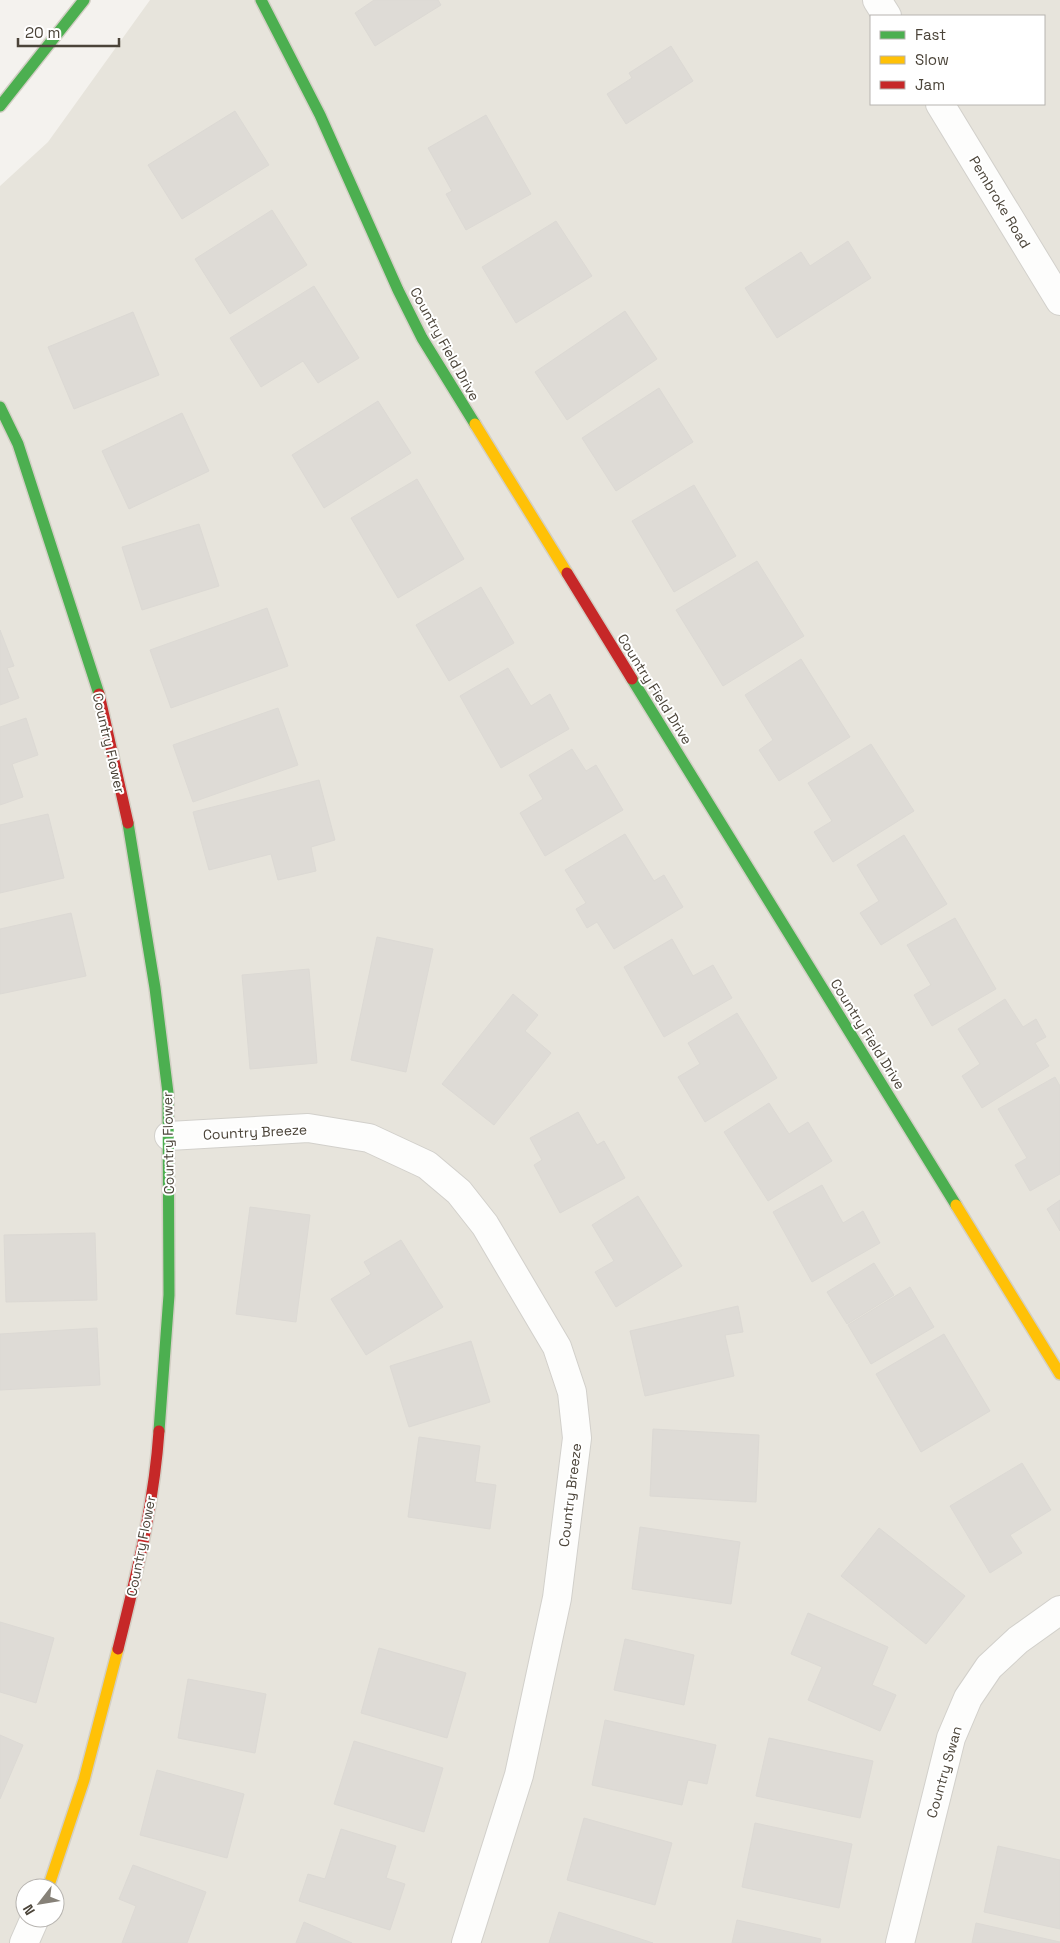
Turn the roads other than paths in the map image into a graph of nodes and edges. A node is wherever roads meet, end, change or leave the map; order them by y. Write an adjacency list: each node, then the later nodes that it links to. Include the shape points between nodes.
1 (84, 0): 6 (street)
2 (261, 0): 10 (street, Country Field Drive, via 320,115 426,345)
3 (877, 0): 4 (street)
4 (886, 15)
5 (941, 105): 7 (street, Pembroke Road)
6 (0, 106)
7 (1060, 301)
8 (0, 407): 9 (street, Country Flower, via 18,444 104,718 128,823 155,988 168,1093)
9 (169, 1136): 12 (street, Country Flower, via 169,1295 157,1463 138,1567 113,1671 84,1780); 15 (street, Country Breeze, via 308,1128 370,1138 426,1165 459,1192 485,1225 557,1347 572,1392 577,1438 557,1598 519,1776)
10 (1060, 1374)
11 (1060, 1610): 16 (street, Country Swan, via 1018,1640 989,1667 968,1698 951,1738)
12 (51, 1878)
13 (31, 1928): 14 (street)
14 (24, 1943)
15 (466, 1943)
16 (900, 1943)

